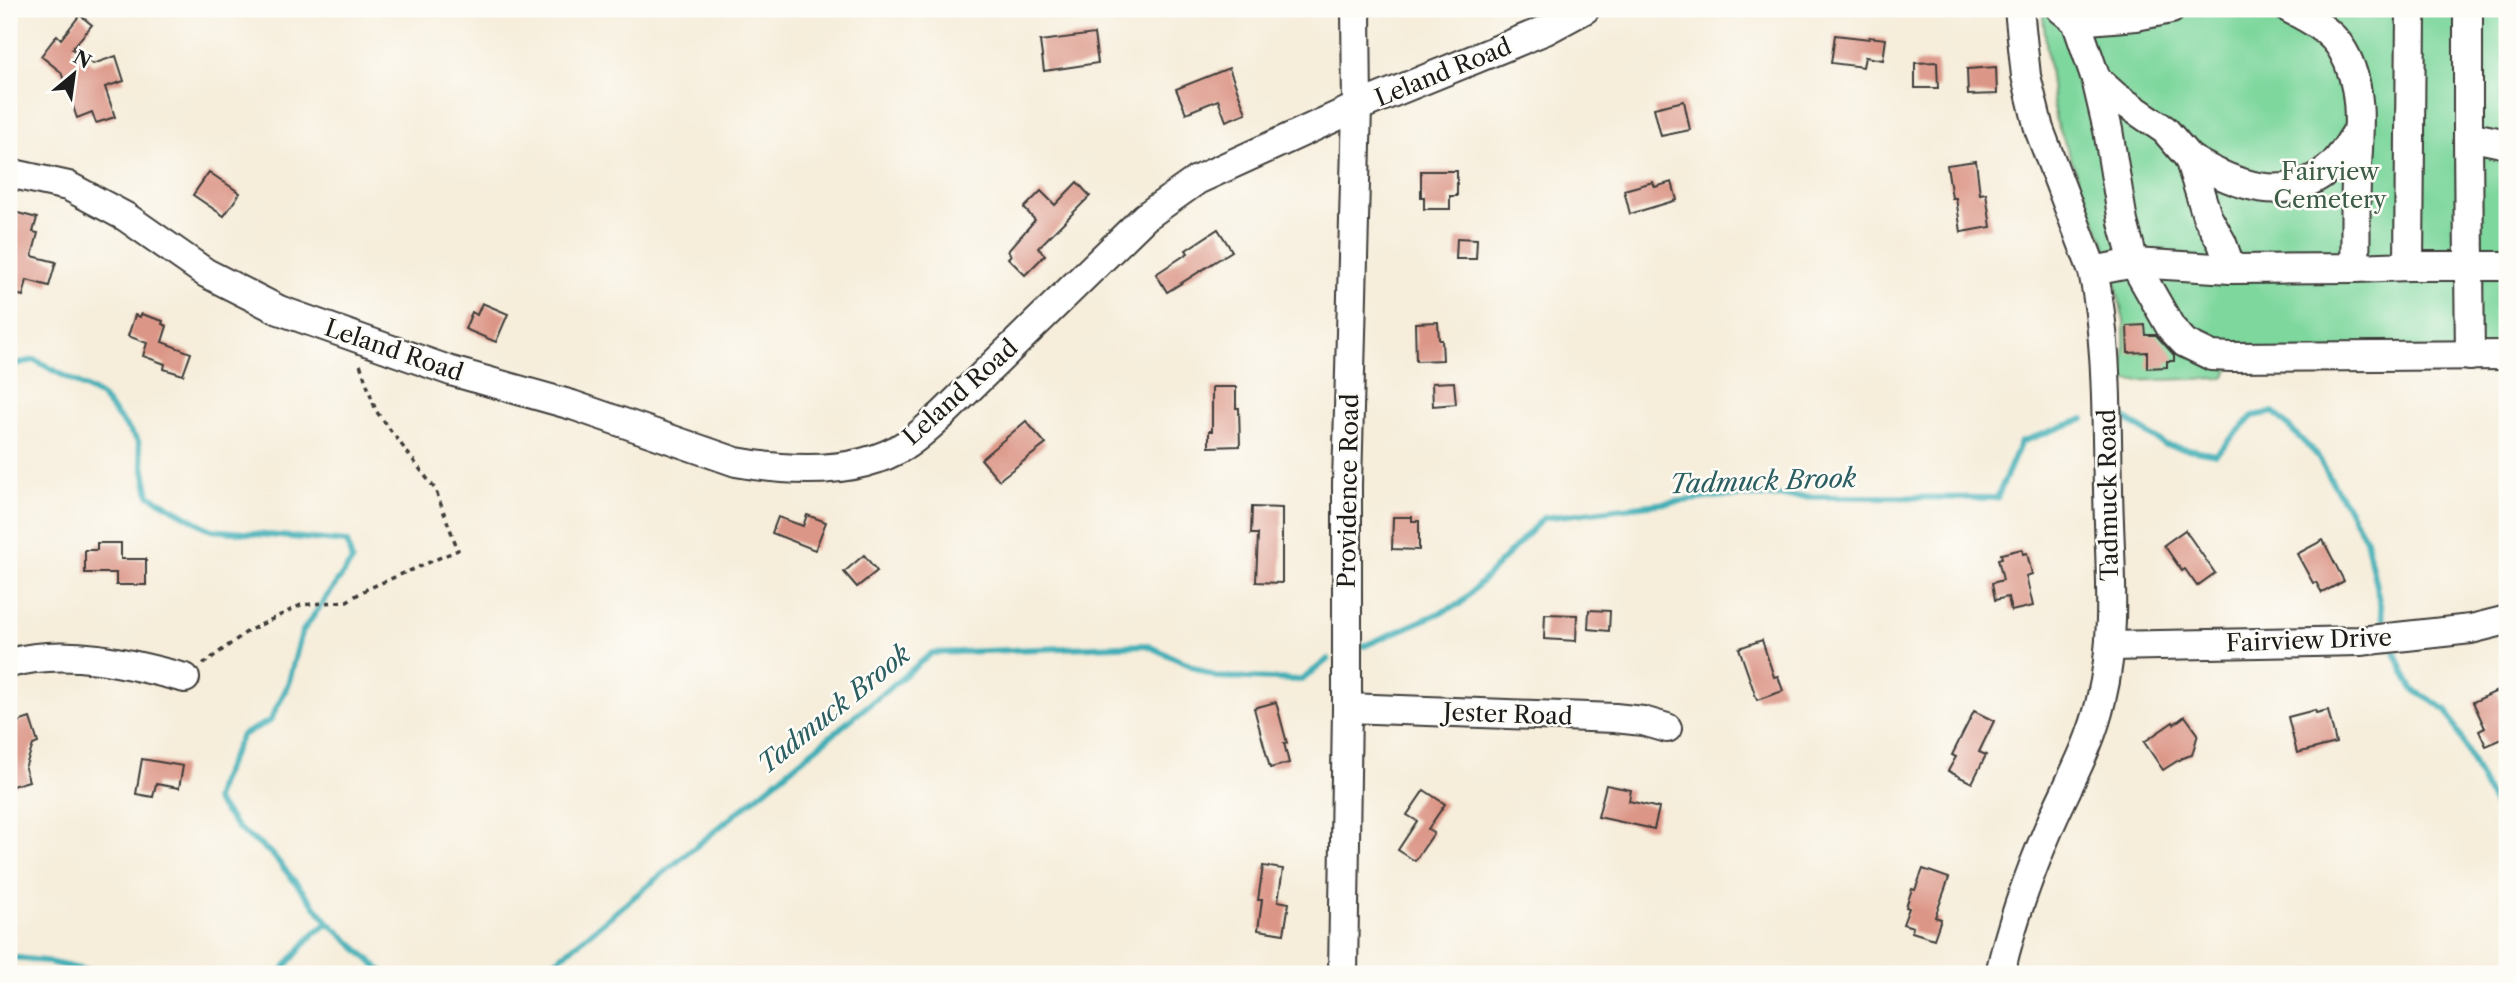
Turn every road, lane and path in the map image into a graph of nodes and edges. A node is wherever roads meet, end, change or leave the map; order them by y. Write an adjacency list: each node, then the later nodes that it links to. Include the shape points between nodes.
1 (1356, 9): 10 (street, Providence Road)
2 (1585, 9): 10 (street, Leland Road, via 1542,32)
3 (2019, 9): 22 (street, Tadmuck Road, via 2026,76 2039,129)
4 (2171, 9): 8 (street, via 2136,16)
5 (2290, 9): 11 (street, via 2327,32 2343,49 2355,76)
6 (2411, 9): 17 (street)
7 (2468, 9): 12 (street)
8 (2069, 15): 9 (street)
9 (2096, 79): 14 (street, via 2165,130); 16 (street)
10 (1357, 107): 23 (street, Leland Road, via 1236,161 1176,195 1136,225 941,416 906,444 840,467 763,467 736,462); 30 (street, Providence Road, via 1347,470)
11 (2358, 130): 14 (street, via 2333,164 2288,188 2240,184); 20 (street)
12 (2468, 136): 13 (street); 18 (street)
13 (2507, 144)
14 (2189, 158): 21 (street, via 2207,216)
15 (9, 173): 23 (street, Leland Road, via 68,186 126,217 206,273 279,310)
16 (2134, 263): 21 (street); 22 (street); 25 (street, via 2171,328 2185,343 2212,356)
17 (2409, 266): 18 (street); 20 (street)
18 (2469, 266): 19 (street); 25 (street)
19 (2507, 266)
20 (2355, 268): 21 (street)
21 (2231, 269)
22 (2093, 271): 27 (street, Tadmuck Road, via 2102,326)
23 (350, 335): 29 (path, via 376,411 435,489 458,550 347,601 301,605 248,631)
24 (2507, 355): 25 (street)
25 (2470, 356)
26 (2507, 620): 27 (street, Fairview Drive, via 2471,629 2361,641)
27 (2110, 646): 33 (street, Tadmuck Road, via 2101,700 2079,767 2028,878)
28 (9, 663): 29 (street, via 30,657 79,656)
29 (185, 678)
30 (1347, 708): 31 (street, Jester Road, via 1615,718); 32 (street, Providence Road)
31 (1667, 728)
32 (1343, 974)
33 (2000, 974)

